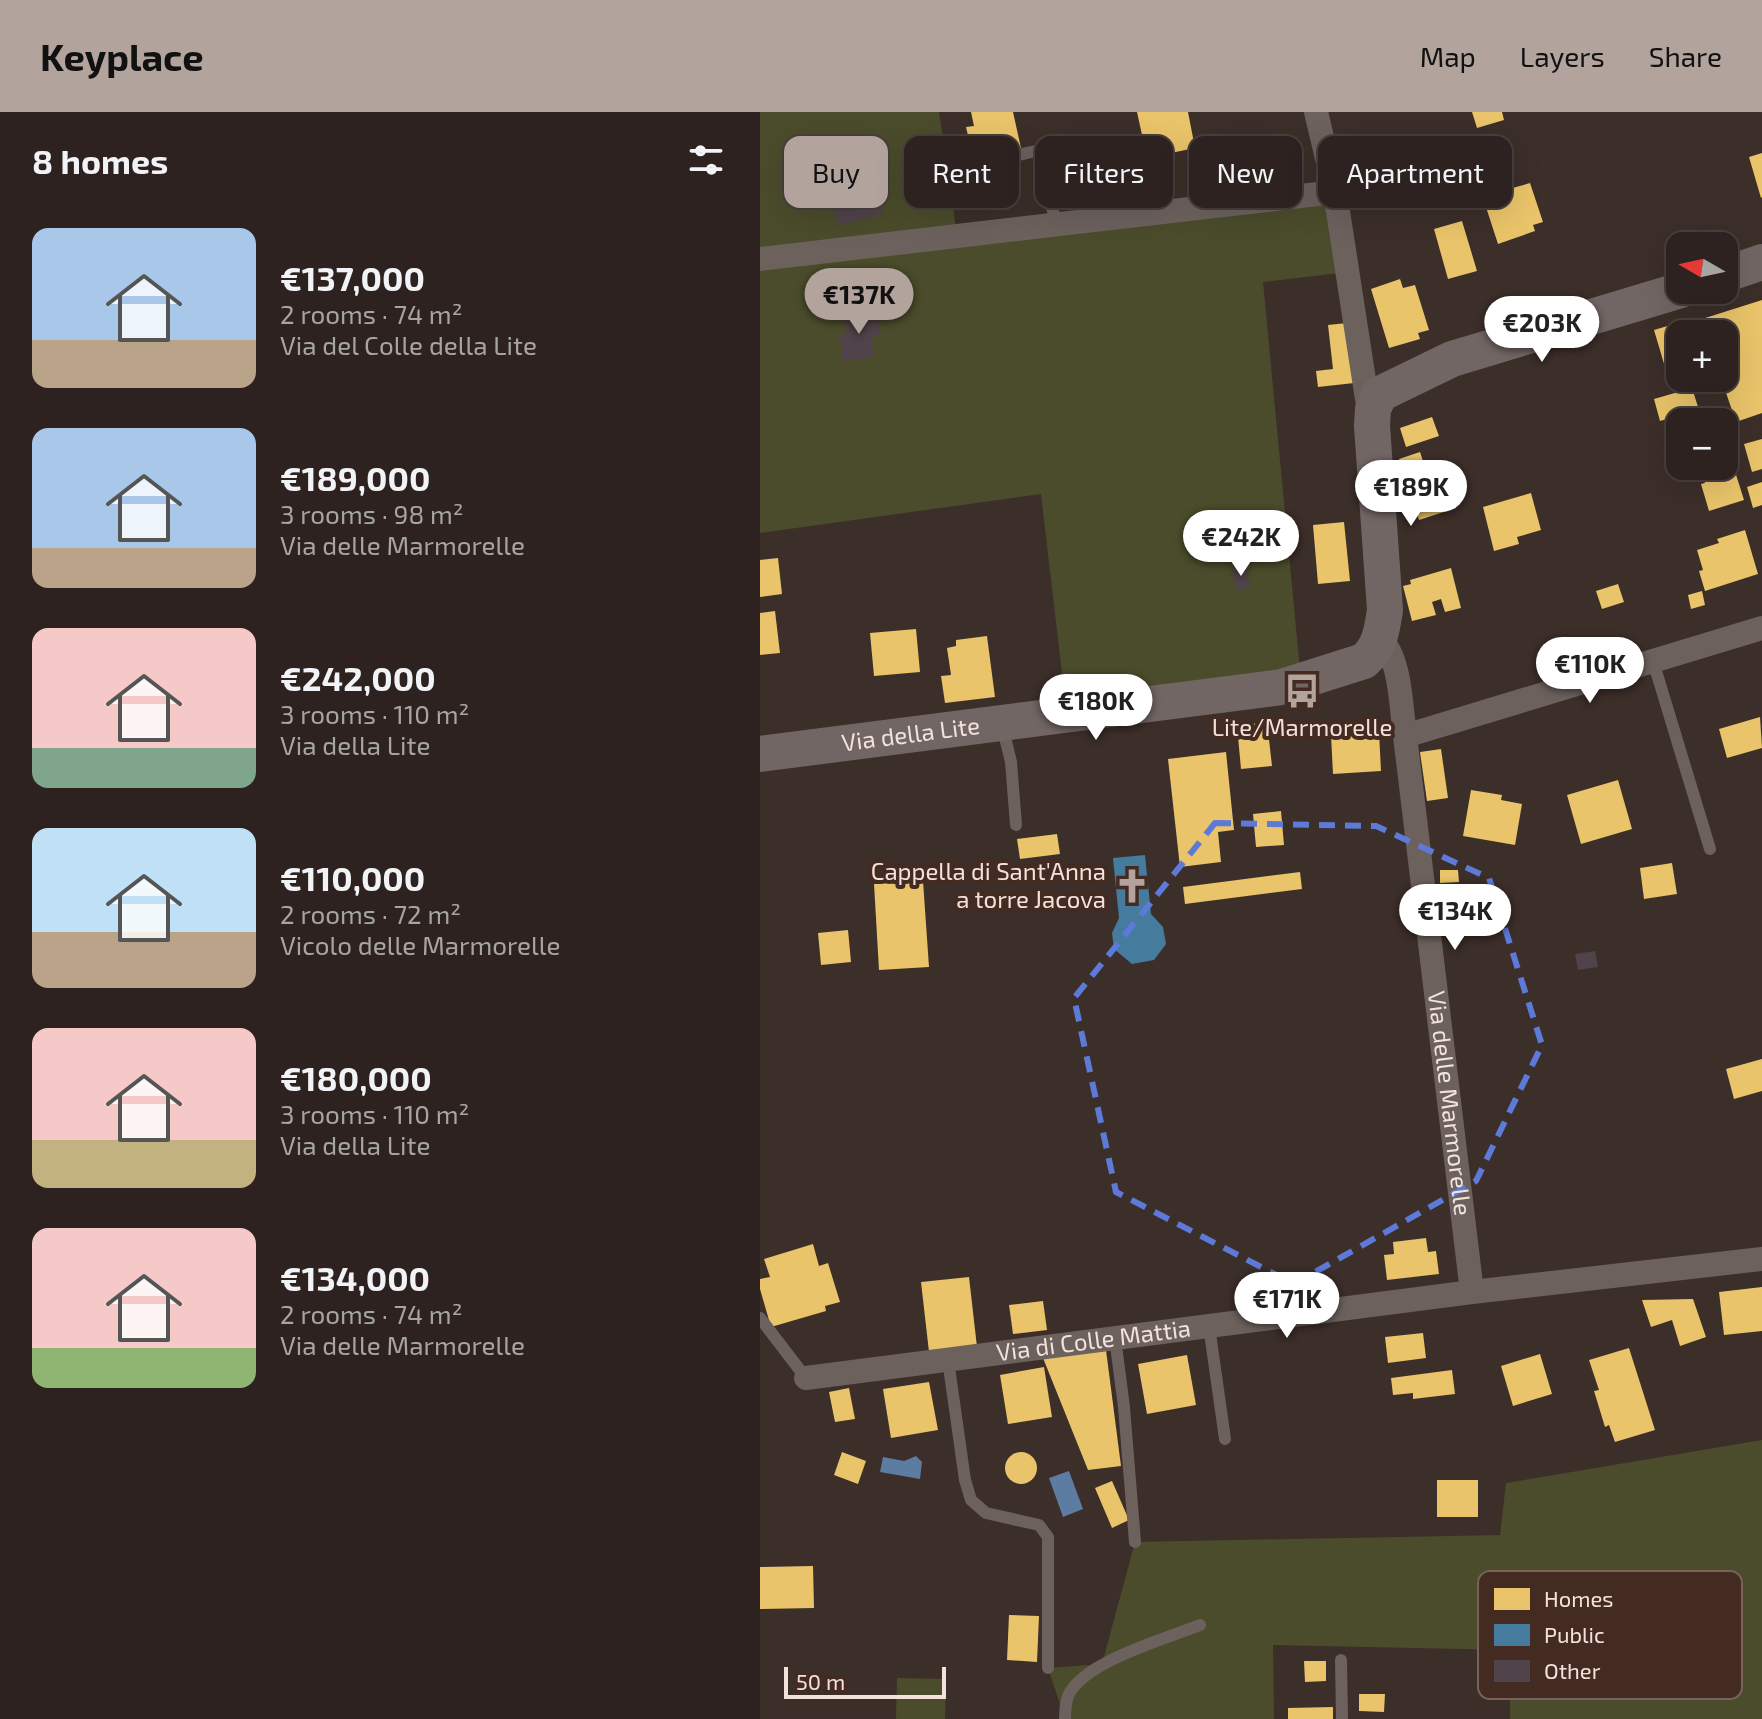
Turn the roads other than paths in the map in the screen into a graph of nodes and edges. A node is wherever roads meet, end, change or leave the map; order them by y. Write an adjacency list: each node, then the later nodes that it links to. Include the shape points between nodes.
1 (1316, 112): 2 (street)
2 (1322, 136)
3 (1019, 155): 6 (lane, via 1040,150)
4 (1318, 194): 6 (street)
5 (1337, 208): 11 (street, via 1367,399)
6 (1056, 225): 7 (street)
7 (760, 259)
8 (1762, 262): 9 (street)
9 (1738, 270)
10 (1666, 295): 11 (street, via 1452,359 1380,394)
11 (1373, 409): 13 (street, via 1385,584)
12 (1762, 628): 14 (street)
13 (1380, 639): 15 (street, Via della Lite, via 1364,661 1282,687); 16 (street, Via delle Marmorelle, via 1389,646 1395,668)
14 (1653, 661): 16 (street); 19 (lane)
15 (1002, 724): 17 (street, Via della Lite); 18 (lane)
16 (1405, 736): 21 (street, Via delle Marmorelle)
17 (760, 754)
18 (1016, 825)
19 (1710, 849)
20 (1762, 1259): 21 (street, Via di Colle Mattia)
21 (1472, 1292): 23 (street, Via di Colle Mattia)
22 (760, 1318): 26 (lane)
23 (1209, 1326): 24 (street, Via di Colle Mattia); 27 (lane)
24 (1115, 1338): 25 (street, Via di Colle Mattia); 28 (lane)
25 (948, 1360): 26 (street, Via di Colle Mattia); 31 (lane, via 971,1500 986,1513 1039,1525 1048,1537)
26 (806, 1378)
27 (1225, 1439)
28 (1135, 1542)
29 (1200, 1625): 32 (lane, via 1095,1668 1067,1696)
30 (1341, 1660): 33 (lane)
31 (1048, 1668)
32 (1065, 1719)
33 (1342, 1719)

